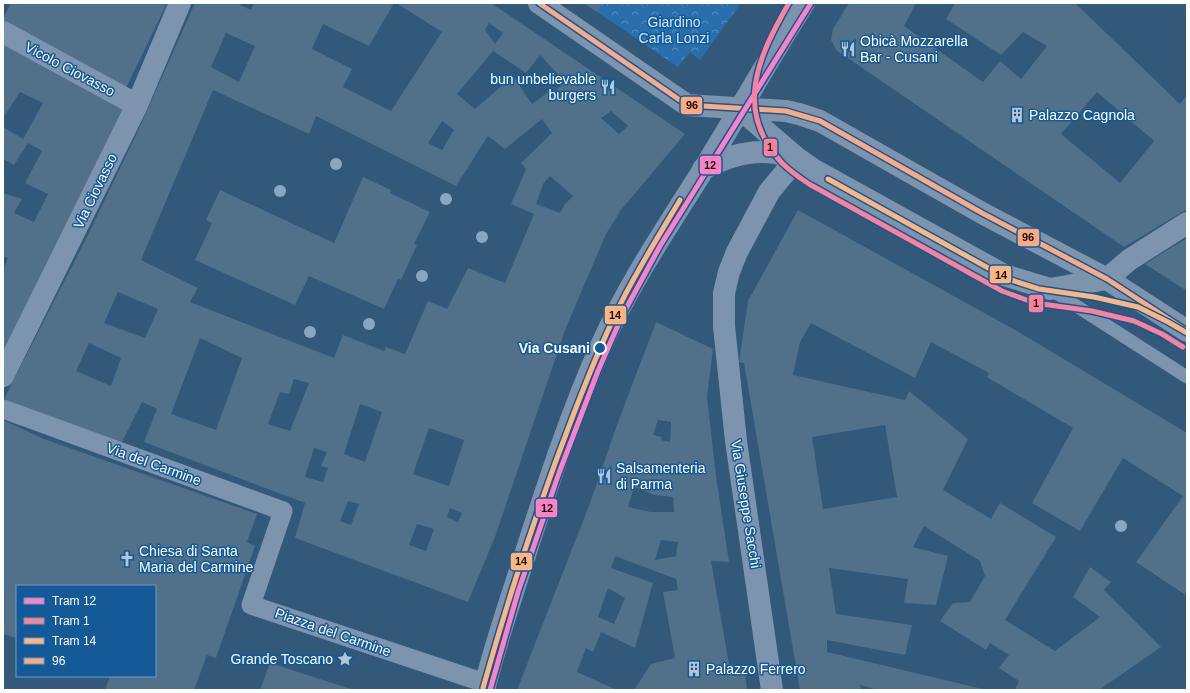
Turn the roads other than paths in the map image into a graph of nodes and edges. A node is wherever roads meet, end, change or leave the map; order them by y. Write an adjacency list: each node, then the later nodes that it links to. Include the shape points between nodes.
1 (180, 3): 5 (street, Via Ciovasso)
2 (538, 3): 6 (street, via 687,105)
3 (804, 3): 6 (street)
4 (3, 32): 5 (street, Vicolo Ciovasso)
5 (137, 105): 13 (street, Via Ciovasso)
6 (740, 109): 7 (street); 8 (street); 10 (street, via 786,111 820,121 982,213)
7 (797, 158): 8 (street, via 774,153 748,153); 11 (street, via 821,174 1004,275); 18 (street, Via Giuseppe Sacchi, via 769,192 737,252 724,294 736,441)
8 (703, 169): 17 (street, via 650,254 601,346 545,492)
9 (1187, 223): 10 (street, via 1129,260)
10 (1107, 279): 11 (street); 12 (street)
11 (1050, 290): 14 (lane)
12 (1187, 331)
13 (3, 376)
14 (1187, 377)
15 (3, 409): 16 (street, Via del Carmine, via 283,511)
16 (275, 534): 17 (street, Piazza del Carmine, via 251,604)
17 (485, 687)
18 (772, 690)

